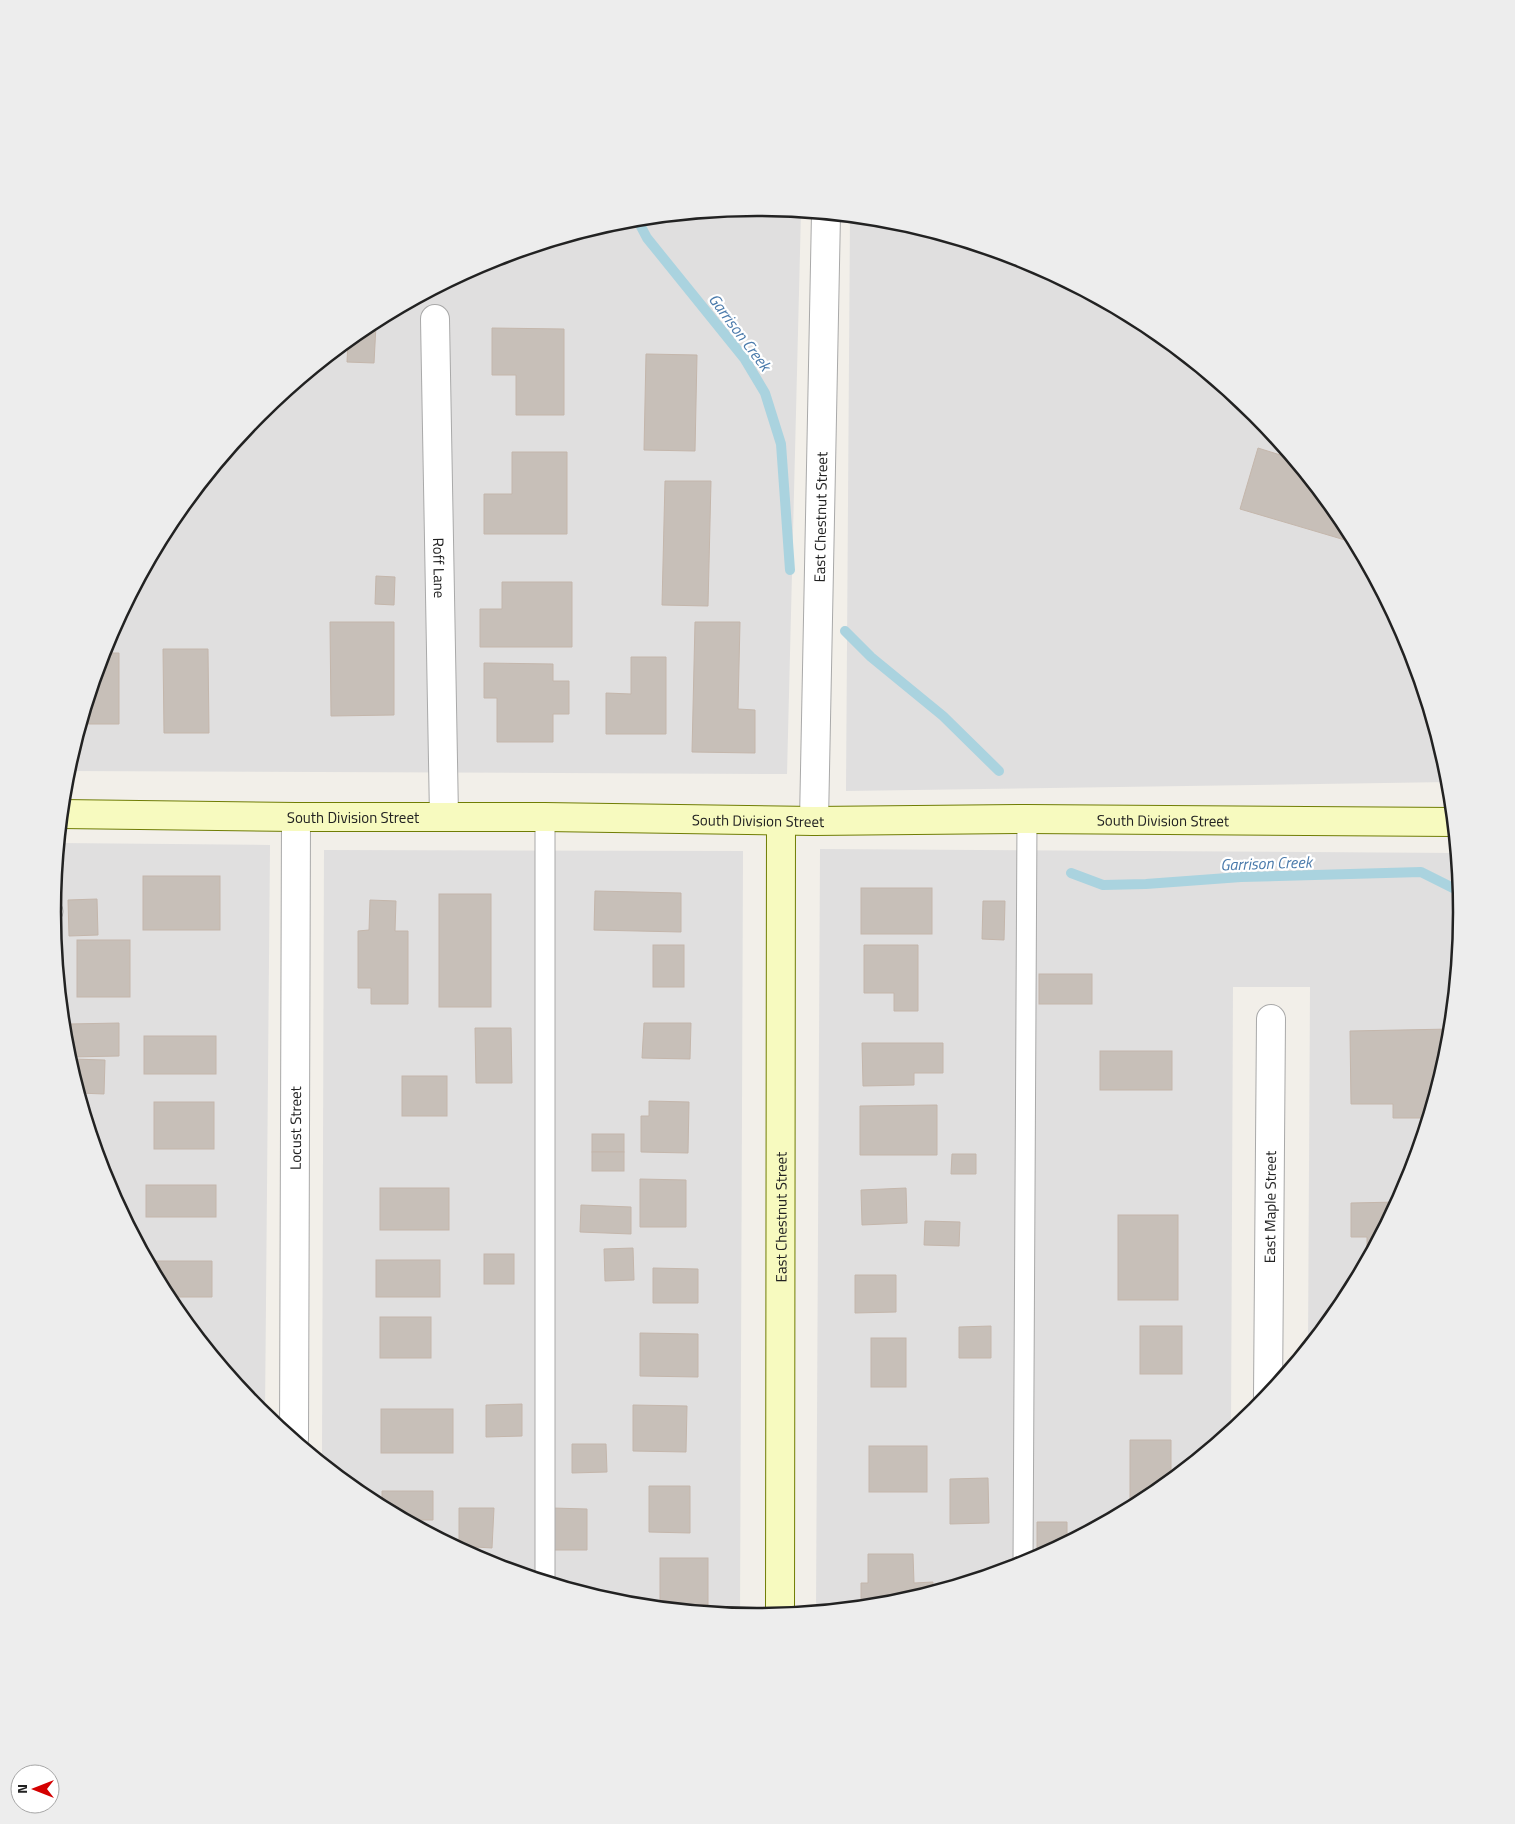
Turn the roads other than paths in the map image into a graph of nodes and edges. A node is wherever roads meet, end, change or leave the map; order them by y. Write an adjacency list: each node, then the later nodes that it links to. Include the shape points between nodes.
1 (826, 220): 9 (street, East Chestnut Street)
2 (435, 319): 4 (street, Roff Lane)
3 (68, 814): 6 (street, South Division Street)
4 (444, 816): 5 (street, South Division Street); 6 (street, South Division Street)
5 (545, 817): 8 (street, South Division Street); 15 (lane)
6 (296, 818): 13 (street, Locust Street)
7 (1027, 819): 9 (street, South Division Street); 10 (street, South Division Street); 14 (lane)
8 (781, 821): 9 (street, South Division Street); 16 (street, East Chestnut Street)
9 (814, 821)
10 (1448, 822)
11 (1271, 1019): 12 (street, East Maple Street)
12 (1268, 1385)
13 (294, 1431)
14 (1023, 1555)
15 (545, 1575)
16 (780, 1608)

